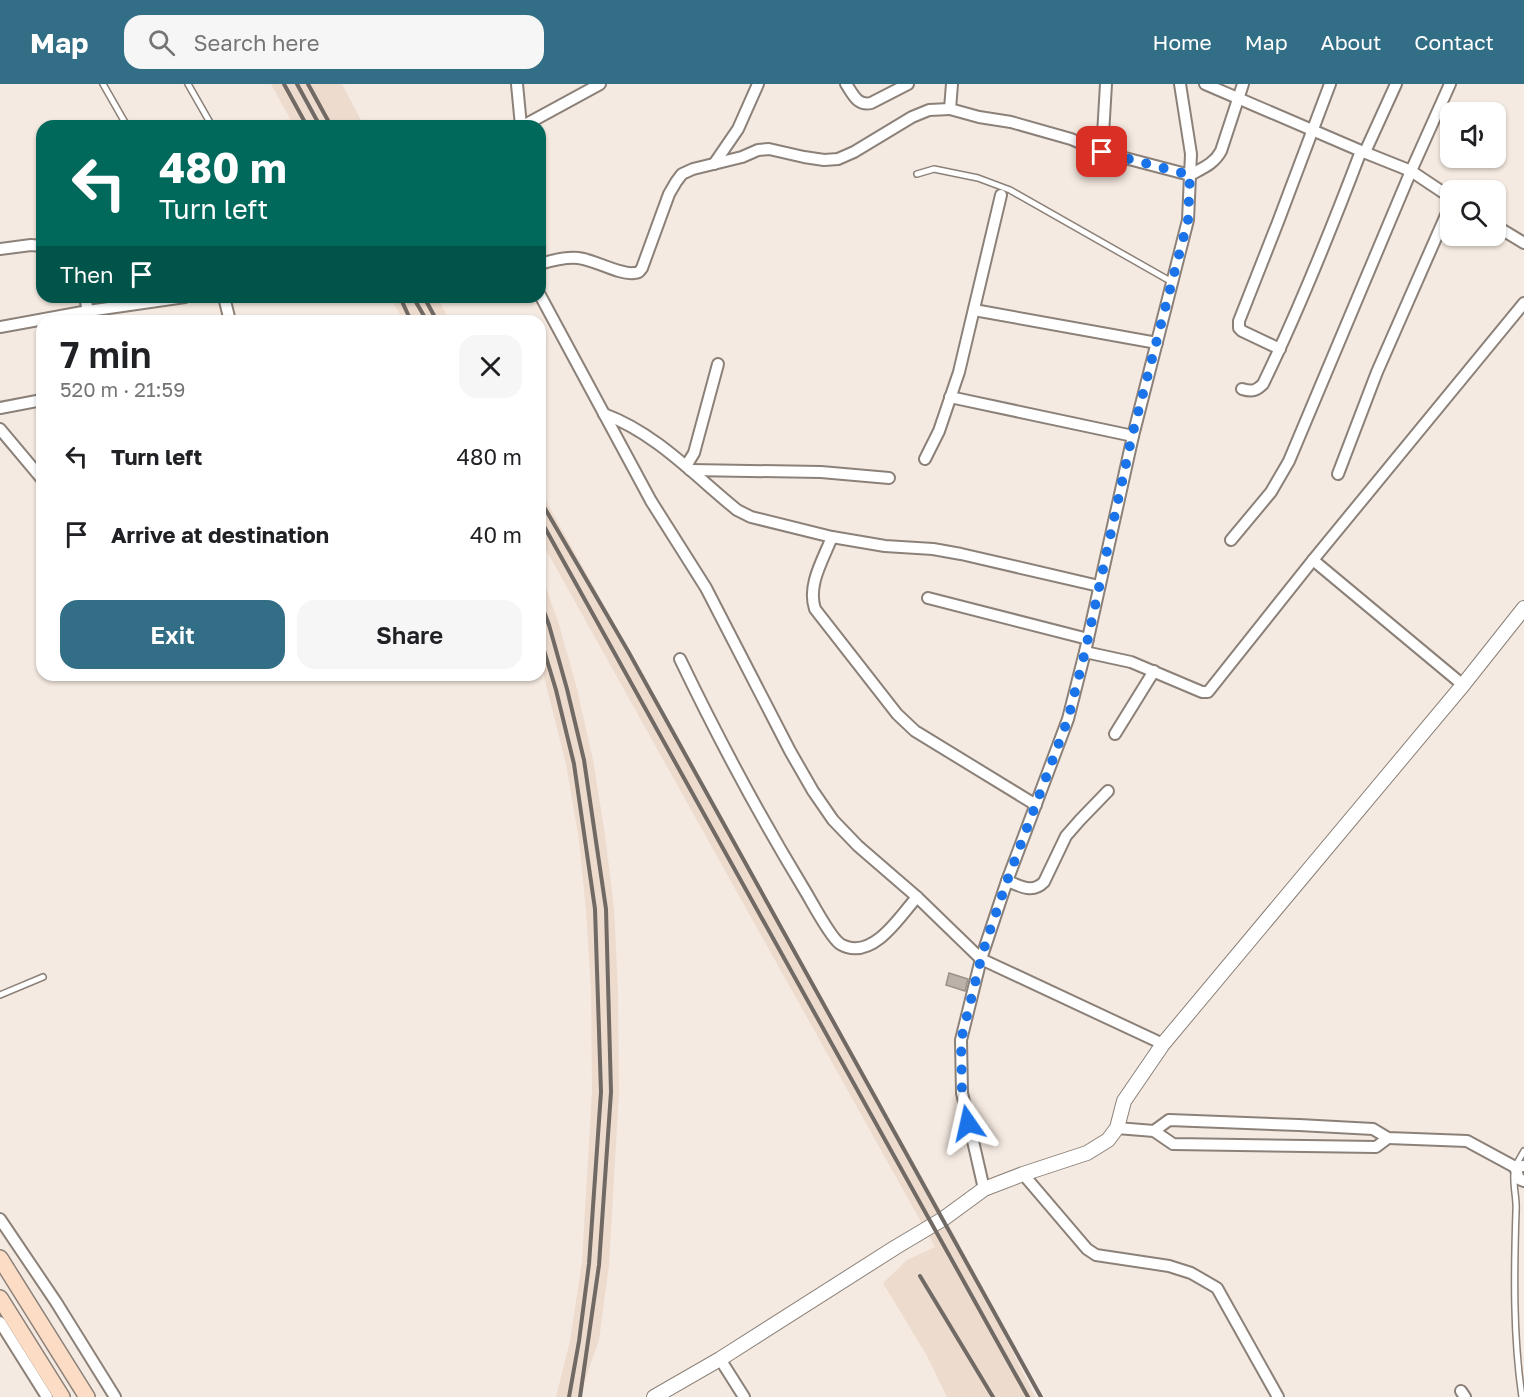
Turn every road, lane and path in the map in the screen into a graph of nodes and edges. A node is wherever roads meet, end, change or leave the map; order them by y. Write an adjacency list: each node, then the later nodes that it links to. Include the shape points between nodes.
1 (103, 84): 18 (lane)
2 (188, 84): 19 (lane)
3 (517, 84): 20 (street)
4 (600, 84): 21 (street)
5 (759, 84): 25 (street, via 738,129)
6 (846, 84): 7 (street, via 856,99 866,104)
7 (908, 84)
8 (952, 84): 17 (street)
9 (1106, 84): 23 (street)
10 (1180, 84): 28 (street, via 1191,154)
11 (1205, 84): 16 (street)
12 (1243, 84): 16 (street)
13 (1330, 84): 22 (street)
14 (1396, 84): 24 (street)
15 (1450, 84): 26 (street)
16 (1238, 99): 22 (street); 28 (street, via 1217,158)
17 (950, 109): 23 (street, via 1011,122); 25 (street, via 929,110 912,117 838,159 769,149)
18 (124, 120)
19 (209, 120)
20 (521, 120)
21 (533, 120)
22 (1313, 130): 24 (street); 47 (street, via 1239,321 1242,331)
23 (1102, 152): 28 (street)
24 (1363, 152): 26 (street); 47 (street)
25 (714, 164): 36 (street, via 682,174 676,182 639,272 625,273 578,258)
26 (1411, 171): 29 (street); 62 (street, via 1289,462)
27 (917, 174): 37 (lane, via 934,169 978,178 1010,190)
28 (1190, 175): 37 (street, via 1188,220)
29 (1440, 190)
30 (1001, 195): 42 (street)
31 (1440, 229): 59 (street, via 1377,372)
32 (1506, 232): 33 (street)
33 (1524, 243)
34 (36, 245): 35 (street)
35 (0, 249)
36 (546, 262)
37 (1172, 282): 46 (street)
38 (132, 303): 41 (street)
39 (544, 303): 53 (street)
40 (1524, 303): 63 (street)
41 (87, 308): 43 (street)
42 (974, 310): 46 (street); 50 (street)
43 (55, 315)
44 (36, 319): 45 (street)
45 (0, 327)
46 (1157, 343): 55 (street)
47 (1280, 349): 49 (street, via 1263,384 1257,390)
48 (718, 364): 57 (street)
49 (1242, 389)
50 (950, 397): 55 (street); 56 (street, via 939,431)
51 (36, 401): 52 (street)
52 (0, 408)
53 (604, 414): 57 (street, via 636,429); 76 (street, via 651,501 706,588 813,791 858,846)
54 (0, 429): 58 (street)
55 (1132, 436): 64 (street)
56 (924, 459)
57 (688, 468): 60 (street); 61 (street, via 737,510 751,517)
58 (36, 472)
59 (1338, 474)
60 (889, 478)
61 (832, 537): 64 (street, via 961,554); 74 (street, via 816,577 812,600 815,609 897,714 915,731)
62 (1232, 540)
63 (1312, 560): 70 (street, via 1208,692); 71 (street)
64 (1099, 586): 67 (street)
65 (928, 598): 67 (street)
66 (1524, 608): 71 (street)
67 (1088, 639): 68 (street)
68 (1085, 652): 70 (street); 74 (street, via 1068,719)
69 (680, 659): 76 (street, via 750,795 838,943 857,949 867,947 882,937)
70 (1154, 670): 72 (street)
71 (1464, 685): 80 (street)
72 (1115, 734)
73 (1108, 791): 75 (street, via 1066,836 1044,882 1035,889)
74 (1036, 805): 75 (street)
75 (1007, 881): 77 (street)
76 (917, 897): 77 (street)
77 (981, 959): 80 (street); 88 (street, via 961,1040 962,1093)
78 (43, 977): 79 (lane)
79 (0, 995)
80 (1163, 1044): 81 (street, via 1124,1101)
81 (1117, 1128): 82 (street); 86 (street, via 1108,1140 1087,1153)
82 (1155, 1131): 83 (street, via 1169,1120 1373,1129); 83 (street, via 1173,1144 1376,1148)
83 (1388, 1138): 85 (street, via 1467,1141)
84 (1524, 1151): 85 (lane)
85 (1520, 1166): 87 (street, via 1519,1179); 101 (lane, via 1514,1176 1516,1345)
86 (1023, 1174): 88 (street); 100 (street, via 1096,1255 1191,1272 1217,1288)
87 (1524, 1181)
88 (984, 1189): 93 (street, via 943,1219)
89 (0, 1219): 97 (street)
90 (0, 1258): 96 (main road)
91 (0, 1298): 95 (main road)
92 (0, 1322): 94 (street)
93 (720, 1359): 98 (street); 99 (street)
94 (47, 1397)
95 (62, 1397)
96 (87, 1397)
97 (115, 1397)
98 (654, 1397)
99 (744, 1397)
100 (1278, 1397)
101 (1522, 1397)

